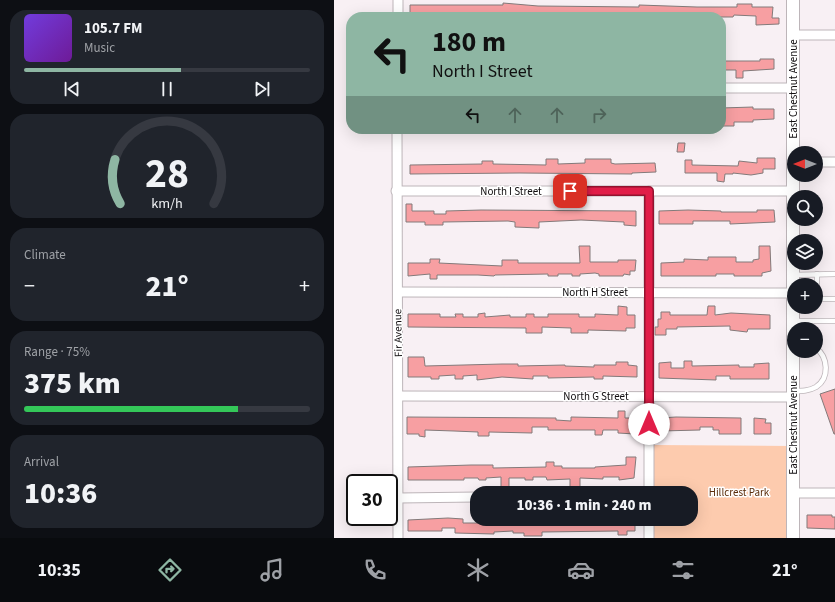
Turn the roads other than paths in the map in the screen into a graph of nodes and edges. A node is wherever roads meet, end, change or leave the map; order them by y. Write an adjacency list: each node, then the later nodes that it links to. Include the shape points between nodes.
1 (398, 0): 3 (street)
2 (793, 0): 4 (street, East Chestnut Avenue)
3 (398, 12)
4 (793, 35): 5 (street); 7 (street, East Chestnut Avenue)
5 (835, 35)
6 (726, 88): 7 (street)
7 (793, 88): 9 (street, East Chestnut Avenue)
8 (397, 134): 12 (street, Fir Avenue)
9 (793, 146)
10 (823, 162): 11 (street)
11 (835, 162)
12 (396, 191): 13 (street, North I Street); 19 (street, Fir Avenue)
13 (649, 191): 14 (street, North I Street); 20 (street)
14 (787, 191)
15 (793, 226): 18 (street, East Chestnut Avenue)
16 (817, 274): 17 (lane); 18 (lane); 22 (lane, via 817,299)
17 (835, 274)
18 (792, 275)
19 (398, 292): 20 (street, North H Street); 29 (street, Fir Avenue)
20 (649, 292): 21 (street, North H Street); 30 (street)
21 (787, 293)
22 (835, 299)
23 (792, 314): 24 (street, East Chestnut Avenue)
24 (792, 321): 25 (lane)
25 (835, 321)
26 (823, 355): 28 (lane, via 826,374 821,382 808,391)
27 (793, 358): 28 (street, East Chestnut Avenue)
28 (792, 394): 30 (street, North G Street); 32 (street, East Chestnut Avenue)
29 (399, 396): 30 (street, North G Street); 35 (street, Fir Avenue)
30 (649, 396): 31 (street)
31 (649, 486)
32 (793, 493): 33 (street); 39 (street, East Chestnut Avenue)
33 (835, 493)
34 (470, 497): 35 (street)
35 (399, 498): 37 (street, Fir Avenue)
36 (649, 526): 38 (street)
37 (398, 538)
38 (649, 538)
39 (793, 538)

